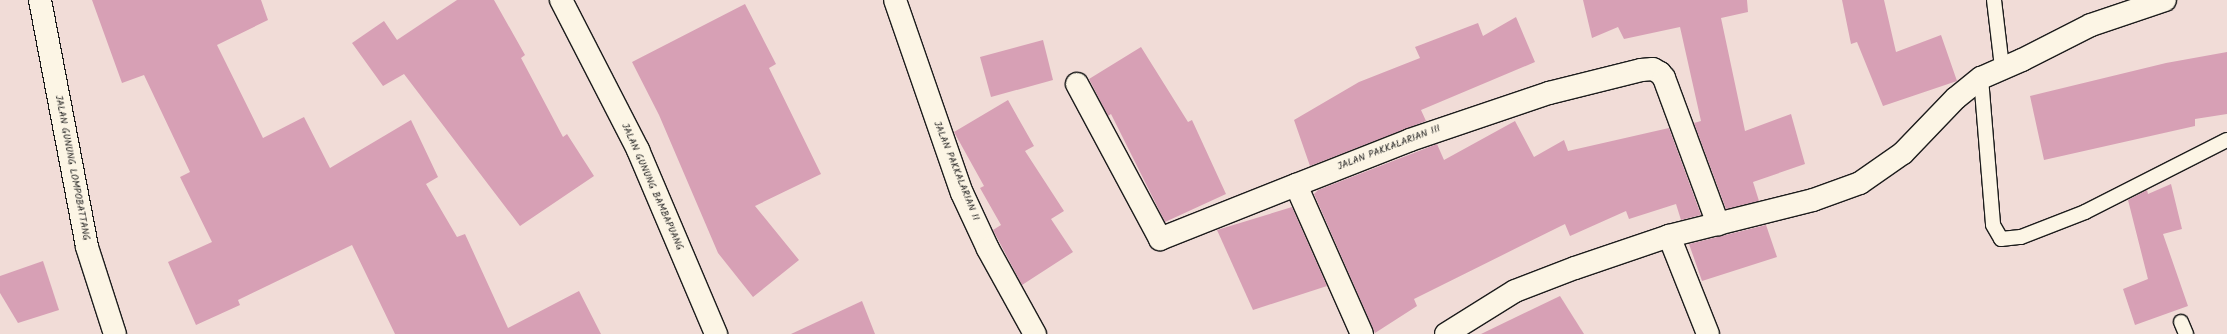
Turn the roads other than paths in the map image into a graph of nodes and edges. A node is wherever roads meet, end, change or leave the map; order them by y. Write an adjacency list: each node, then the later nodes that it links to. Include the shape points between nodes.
1 (40, 0): 13 (street, JALAN GUNUNG LOMPOBATTANG, via 87,247)
2 (561, 0): 14 (street, JALAN GUNUNG BAMBAPUANG, via 638,150)
3 (895, 0): 15 (street, JALAN PAKKALARIAN II, via 962,193 988,249)
4 (1994, 0): 6 (lane)
5 (2165, 0): 6 (street, via 2091,25 2022,60)
6 (2002, 67): 7 (street)
7 (1981, 78): 9 (lane, via 1993,225 2002,239 2021,237 2085,212); 11 (street, via 1956,98 1903,153 1860,182 1813,200)
8 (1077, 84): 10 (street, JALAN PAKKALARIAN III, via 1160,239)
9 (2227, 140)
10 (1296, 185): 11 (street, JALAN PAKKALARIAN III, via 1477,115 1549,93 1653,69 1664,78); 16 (street)
11 (1718, 224): 12 (street)
12 (1669, 236): 17 (street, via 1515,291); 18 (street)
13 (115, 334)
14 (716, 334)
15 (1035, 334)
16 (1362, 334)
17 (1448, 334)
18 (1708, 334)

